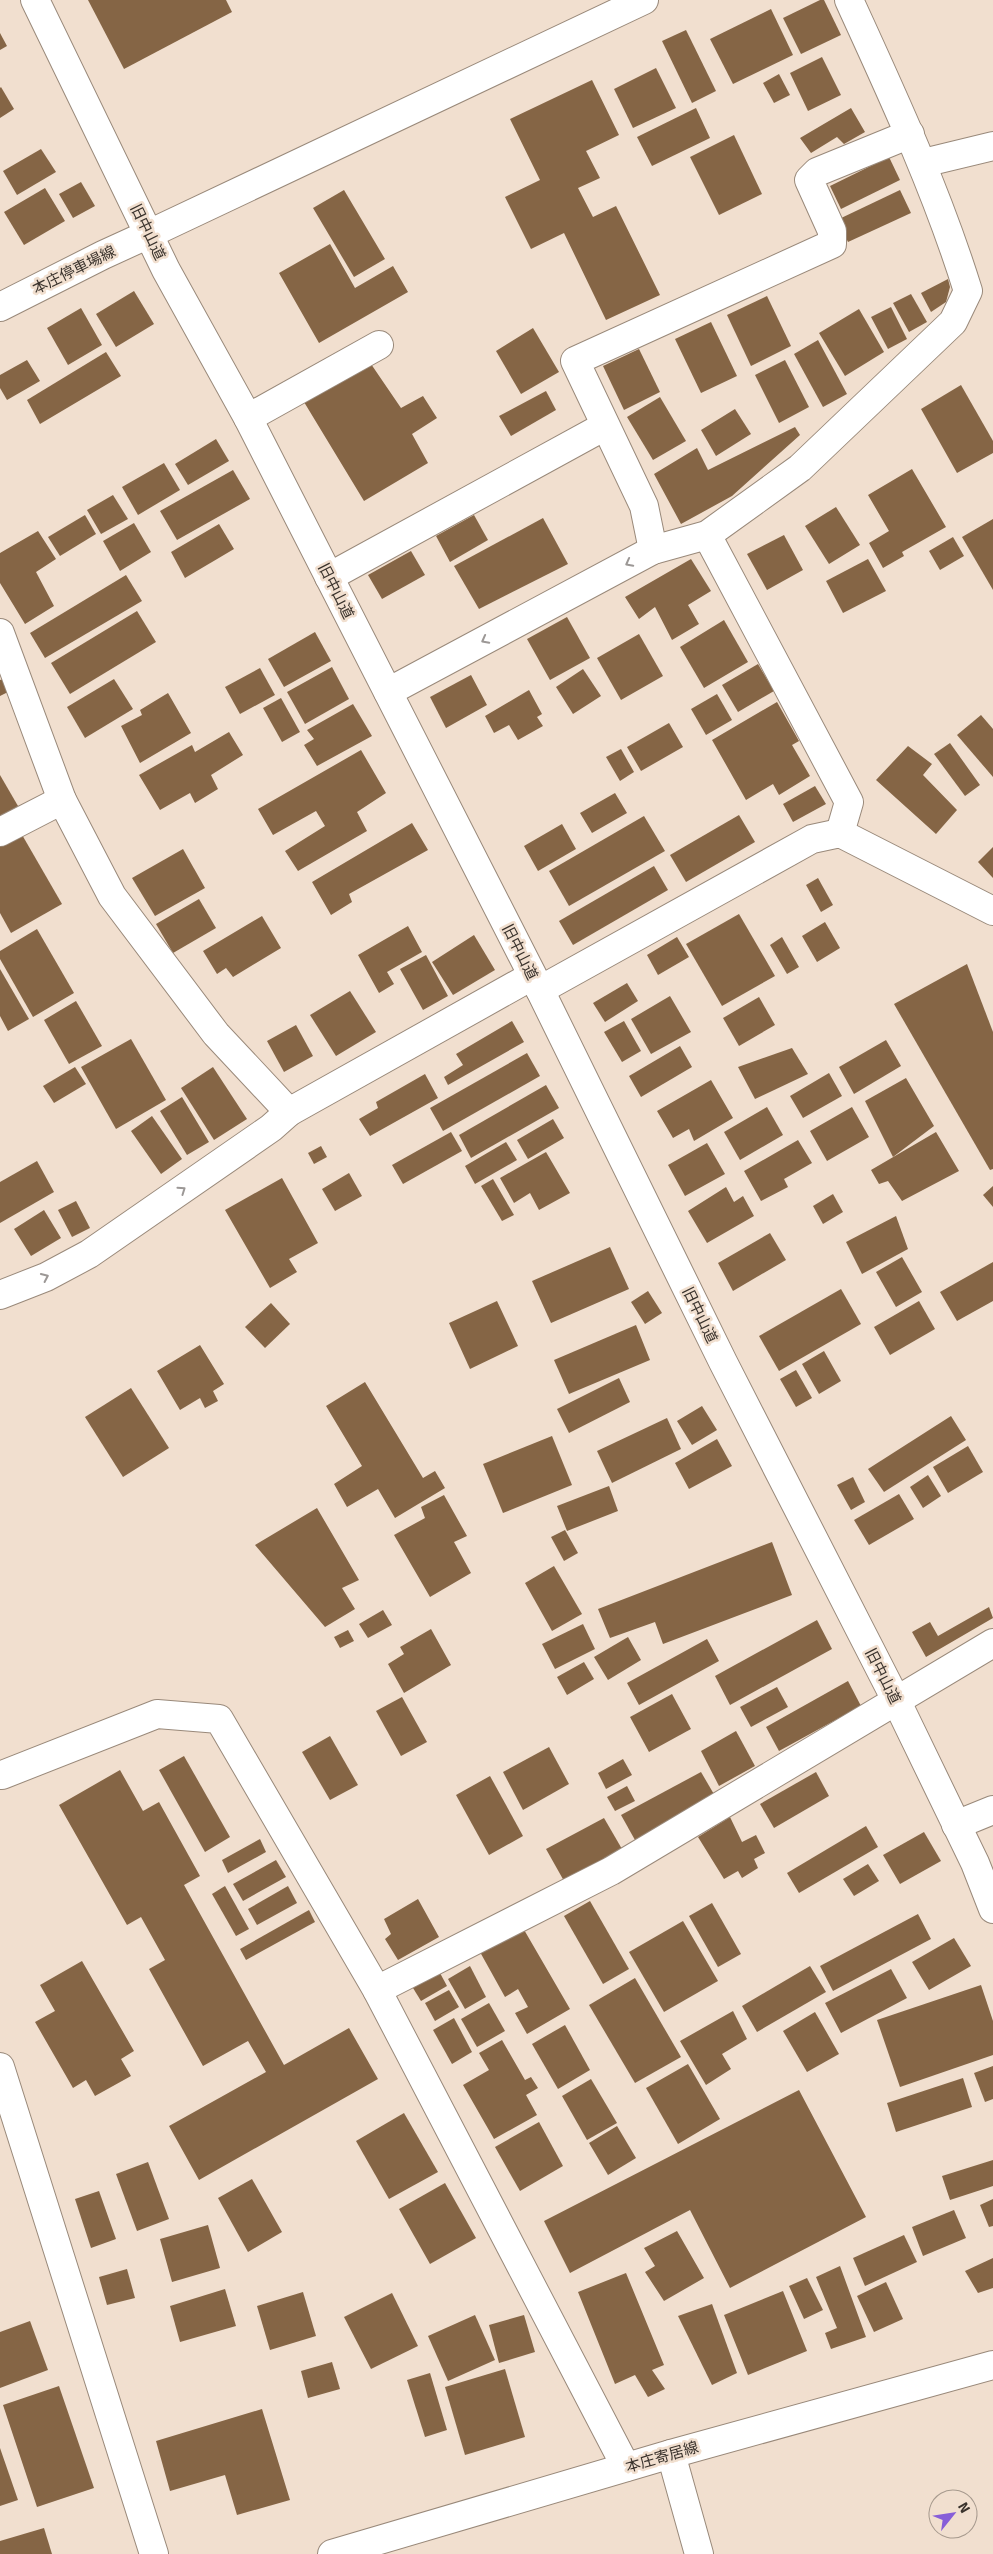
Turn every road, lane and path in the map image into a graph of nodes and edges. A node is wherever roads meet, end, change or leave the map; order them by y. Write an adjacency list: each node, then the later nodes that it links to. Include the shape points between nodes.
1 (35, 0): 7 (street, 旧中山道)
2 (644, 0): 7 (street, 本庄停車場線)
3 (849, 0): 4 (street)
4 (910, 134): 6 (street); 11 (street, via 817,172 809,180 832,231 832,244 575,361)
5 (993, 146): 6 (street)
6 (923, 163): 12 (street, via 951,235 968,292 953,322 800,468)
7 (150, 234): 8 (street, 本庄停車場線); 10 (street, 旧中山道, via 166,270)
8 (0, 307)
9 (379, 345): 10 (street)
10 (248, 418): 14 (street, 旧中山道)
11 (605, 426): 13 (street, via 644,506); 14 (street)
12 (707, 535): 13 (street); 19 (street, via 849,802)
13 (653, 550): 16 (street, one-way to 16)
14 (329, 577): 16 (street, 旧中山道)
15 (0, 633): 17 (street)
16 (388, 692): 21 (street, 旧中山道)
17 (62, 800): 18 (street); 22 (street, via 112,896 216,1034)
18 (0, 832)
19 (840, 833): 20 (street); 21 (street, via 812,839)
20 (993, 911)
21 (536, 983): 22 (street); 25 (street, 旧中山道)
22 (288, 1112): 23 (street, one-way to 22, via 46,1277 89,1254 271,1128)
23 (0, 1295)
24 (993, 1643): 25 (street)
25 (896, 1702): 28 (street, 旧中山道); 30 (street, via 611,1872)
26 (1, 1777): 30 (street, via 156,1714 219,1720)
27 (993, 1810): 28 (street)
28 (956, 1825): 29 (street, 旧中山道)
29 (993, 1909)
30 (377, 1990): 34 (street)
31 (0, 2067): 35 (street)
32 (993, 2365): 33 (street, 本庄寄居線)
33 (671, 2454): 34 (street, 本庄寄居線); 37 (street)
34 (626, 2467): 36 (street, 本庄寄居線)
35 (154, 2554)
36 (332, 2554)
37 (699, 2554)

